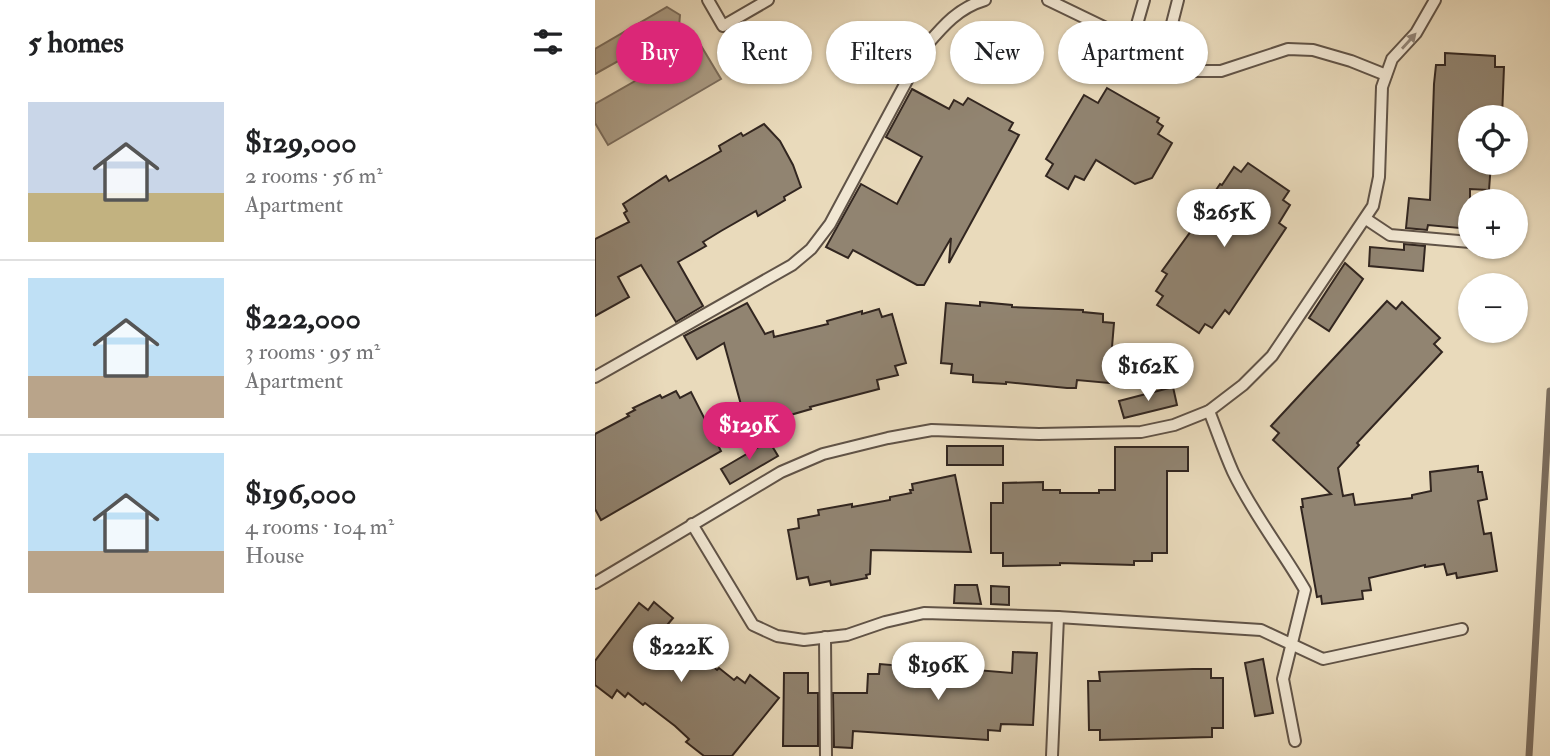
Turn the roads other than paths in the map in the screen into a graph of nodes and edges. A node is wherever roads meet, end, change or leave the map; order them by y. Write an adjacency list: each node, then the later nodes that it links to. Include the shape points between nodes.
1 (708, 0): 2 (lane, via 723,26)
2 (768, 0)
3 (985, 0): 15 (lane, via 968,5 925,47 830,224 811,249 792,265)
4 (1048, 0): 8 (lane)
5 (1144, 0): 9 (lane)
6 (1178, 0): 10 (lane)
7 (1434, 0): 12 (lane, one-way to 7, via 1392,59 1416,33)
8 (1094, 21)
9 (1138, 21)
10 (1173, 21)
11 (1208, 71): 12 (lane, via 1288,49 1313,50)
12 (1386, 75): 13 (lane, via 1379,177)
13 (1366, 219): 14 (lane, via 1390,235); 16 (lane, via 1272,356)
14 (1458, 241)
15 (595, 377)
16 (1209, 411): 17 (lane, via 1141,432 932,430 888,438 823,454 781,472); 22 (lane, via 1234,473 1305,590)
17 (692, 524): 18 (lane); 21 (lane, via 753,625 777,636)
18 (595, 583)
19 (1058, 617): 21 (lane, via 924,613); 22 (lane, via 1261,630); 25 (lane)
20 (1462, 629): 22 (lane, via 1323,659)
21 (825, 637): 24 (lane)
22 (1291, 645): 23 (lane, via 1283,679)
23 (1295, 741)
24 (826, 756)
25 (1052, 756)

